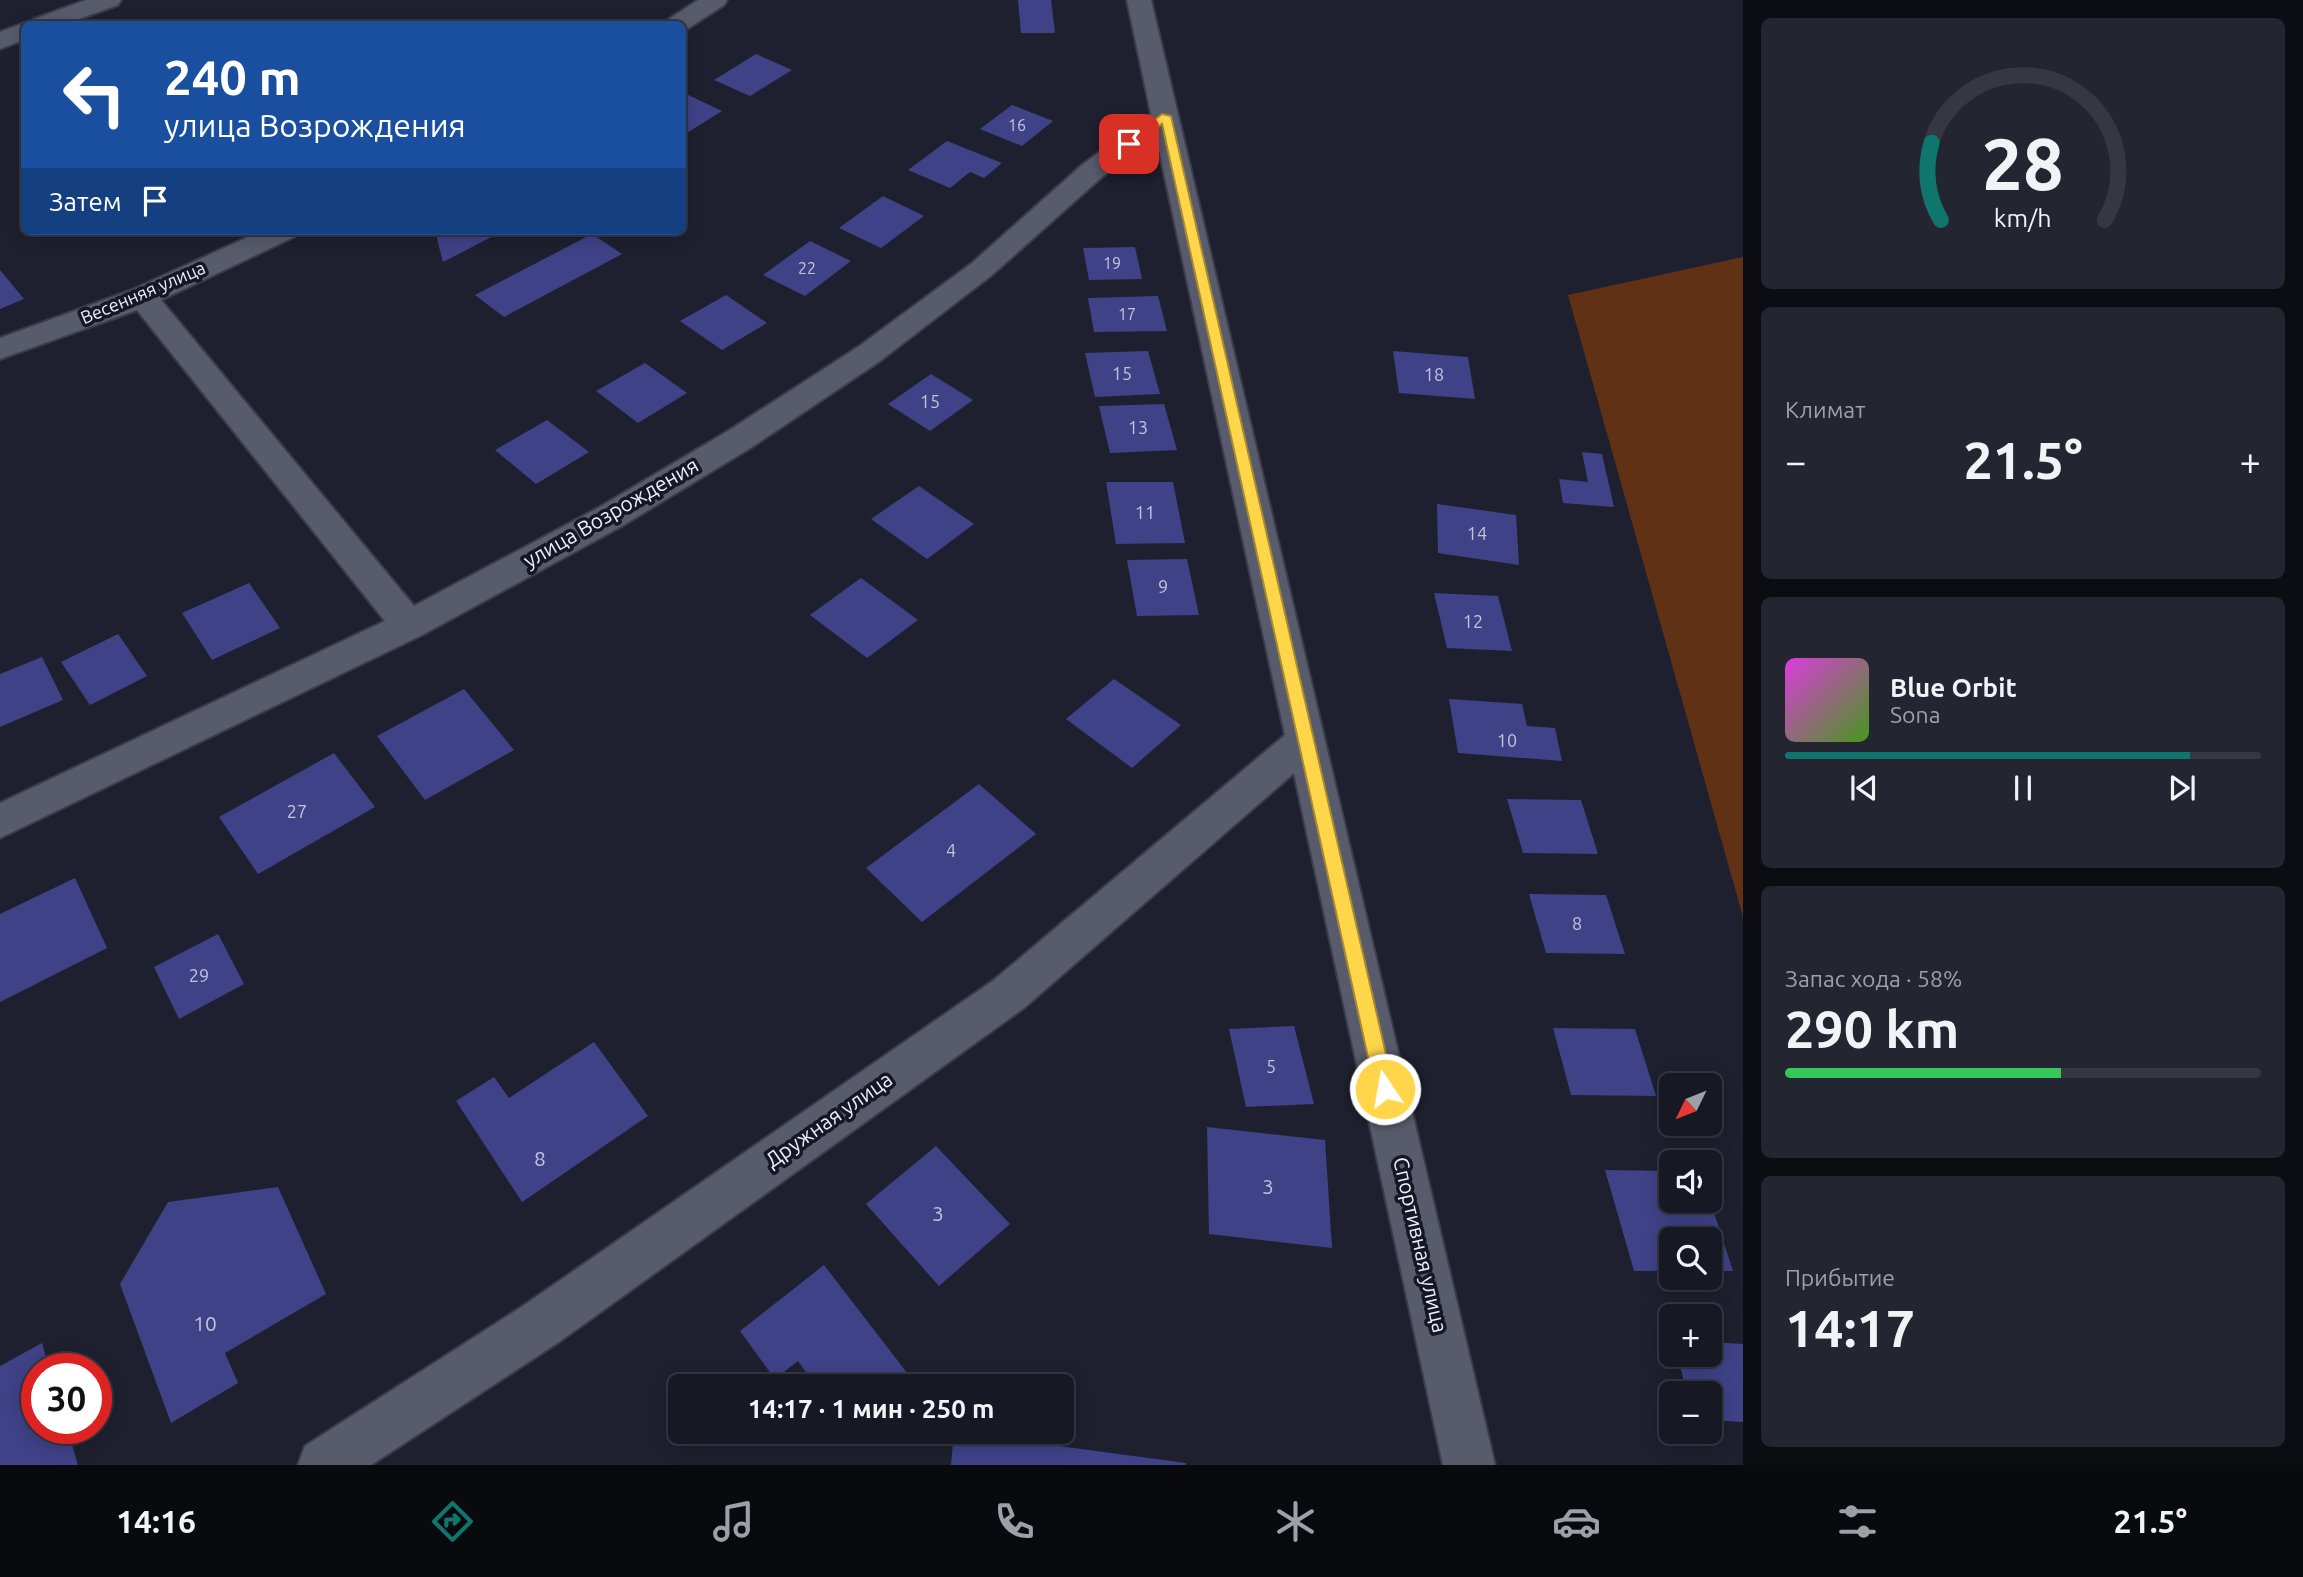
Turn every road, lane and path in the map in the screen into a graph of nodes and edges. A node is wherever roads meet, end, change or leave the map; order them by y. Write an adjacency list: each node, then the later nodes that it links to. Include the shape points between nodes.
1 (109, 0): 4 (street)
2 (715, 0): 5 (street)
3 (1139, 0): 8 (street, Спортивная улица)
4 (51, 21)
5 (683, 21)
6 (21, 33): 7 (street)
7 (0, 41)
8 (1166, 116): 12 (street, улица Возрождения, via 1092,171 982,270 869,354 610,517); 13 (street, Спортивная улица)
9 (275, 235): 10 (street, Весенняя улица)
10 (143, 297): 11 (street, Весенняя улица); 12 (street)
11 (0, 349)
12 (409, 625): 14 (street, улица Возрождения)
13 (1307, 739): 15 (street, Дружная улица, via 1009,993 541,1324); 16 (street, Спортивная улица)
14 (0, 821)
15 (324, 1465)
16 (1469, 1465)

